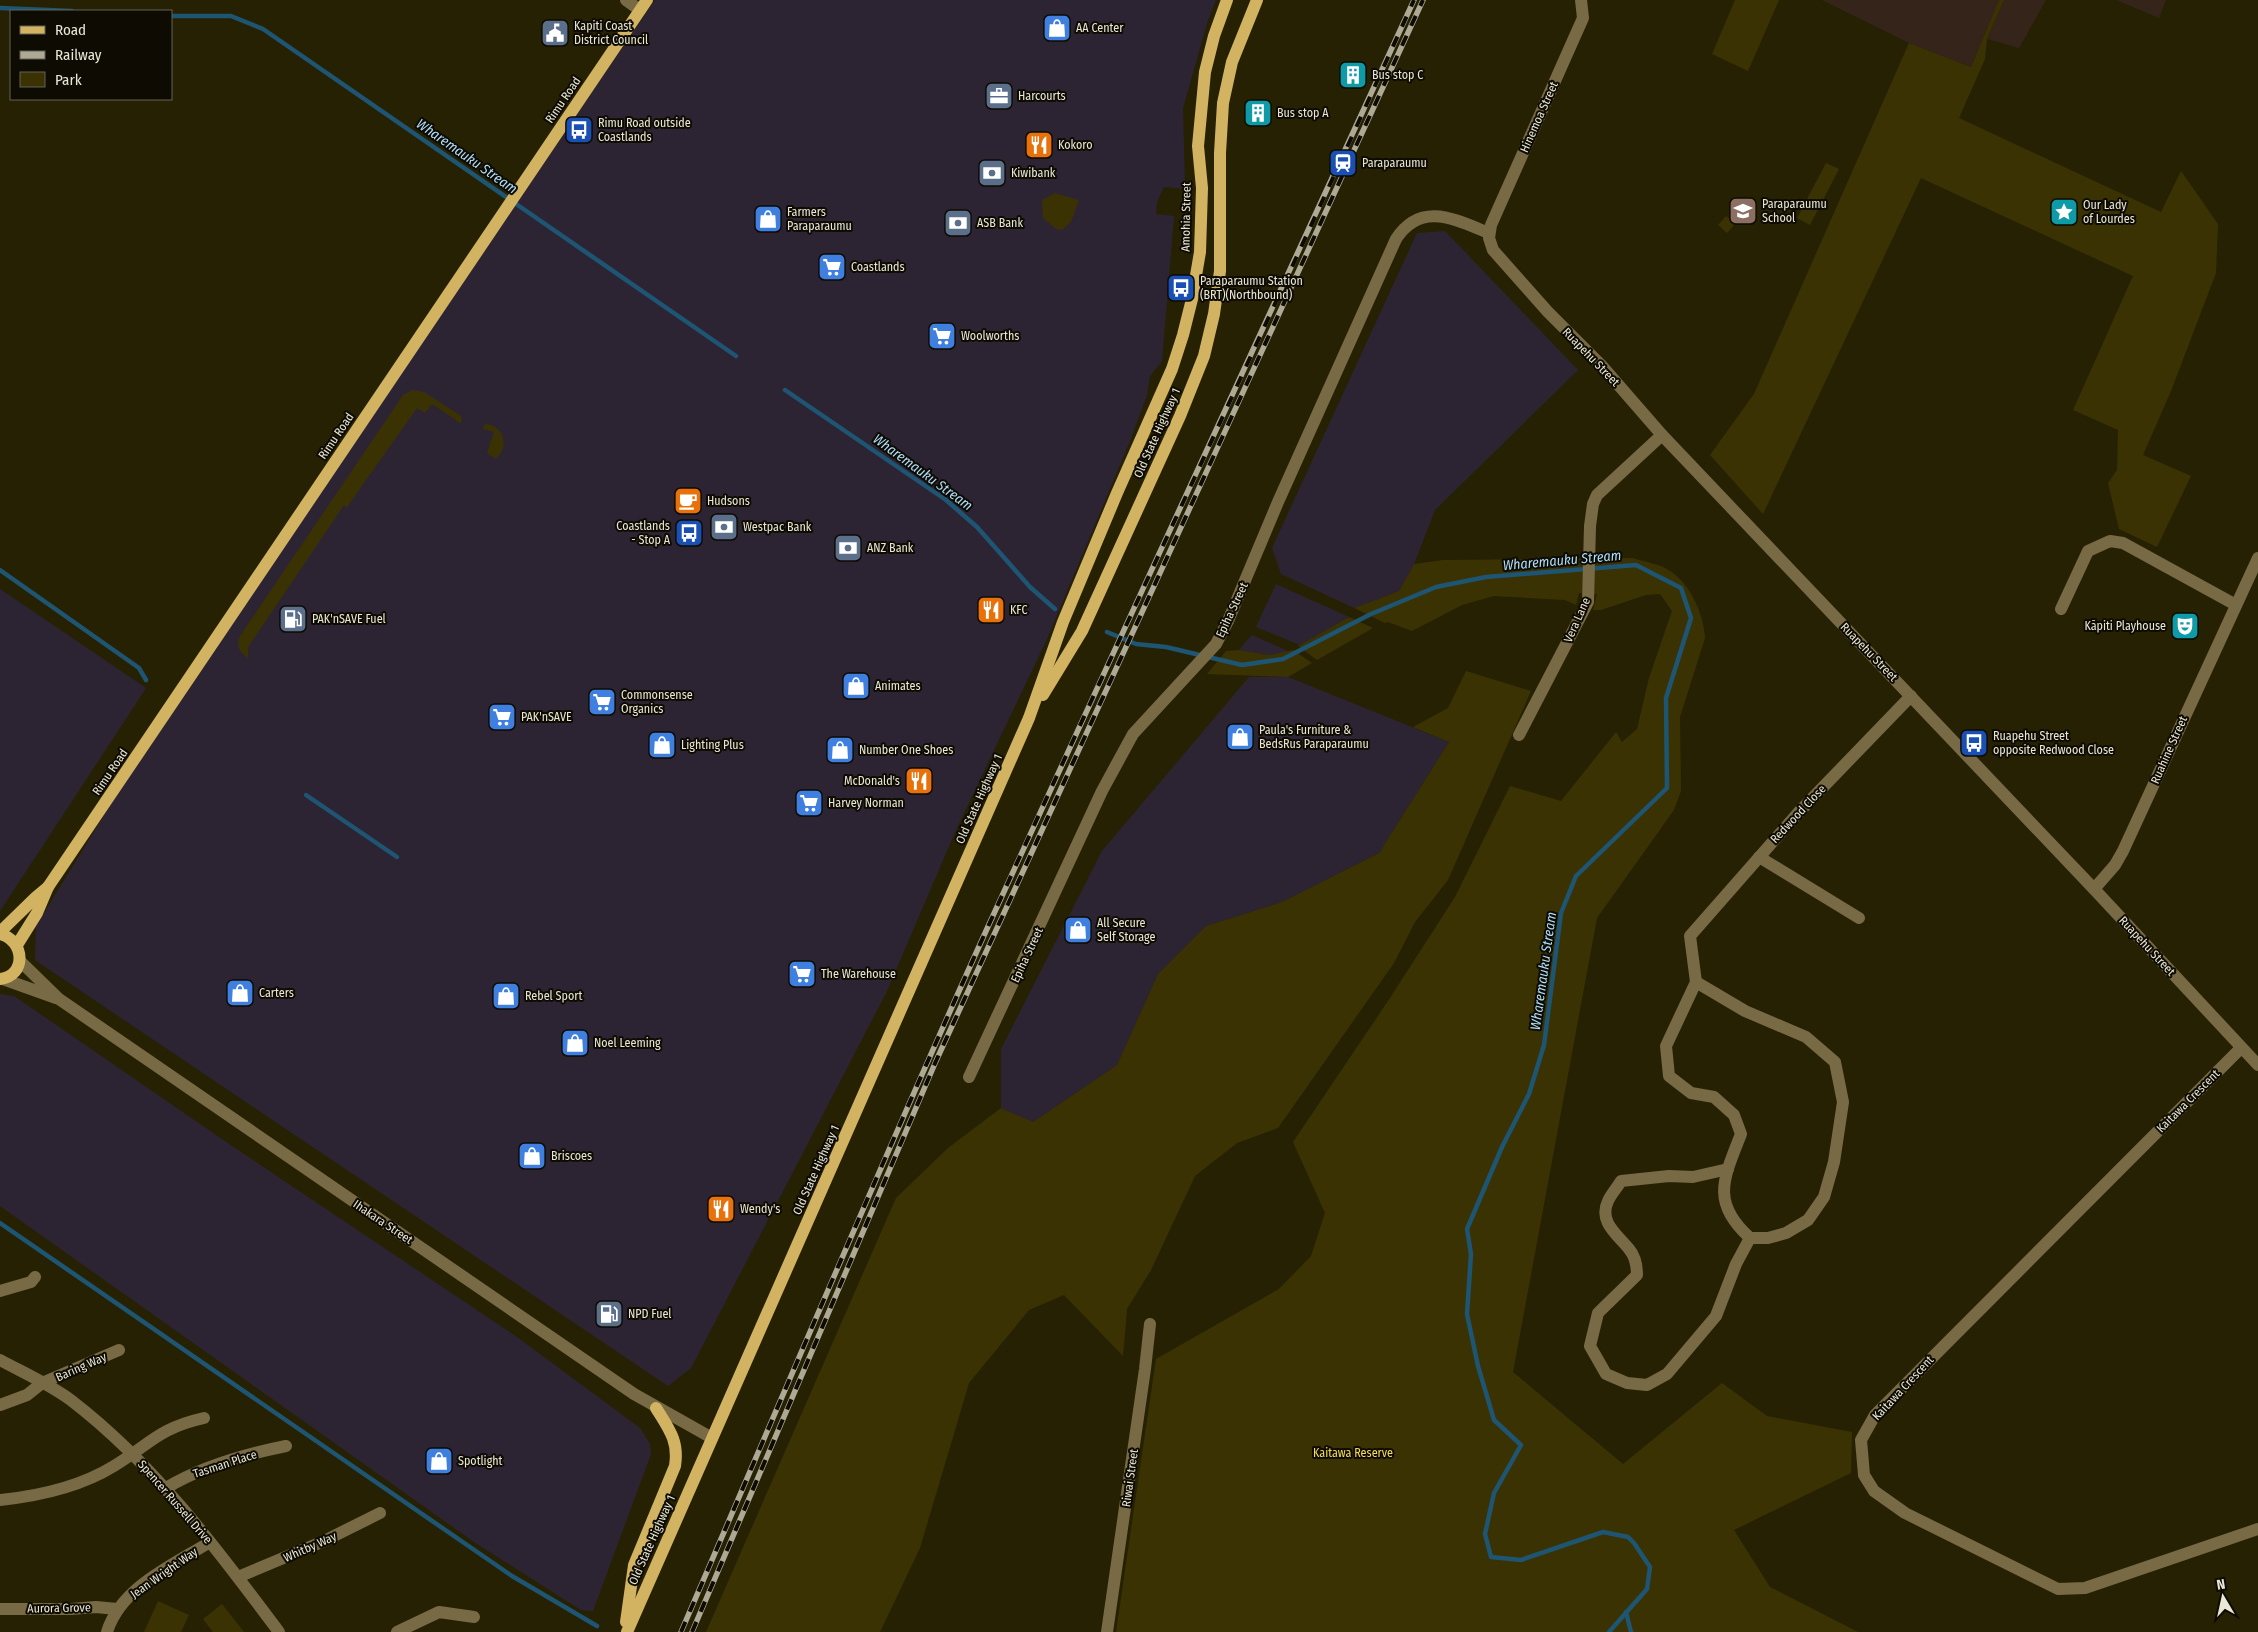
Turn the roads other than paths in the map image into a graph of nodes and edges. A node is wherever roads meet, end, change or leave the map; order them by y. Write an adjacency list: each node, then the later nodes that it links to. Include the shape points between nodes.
1 (626, 0): 5 (street)
2 (1227, 0): 7 (main road, Amohia Street, via 1210,50 1201,105 1198,146 1201,230 1194,288 1177,356)
3 (1257, 0): 13 (main road, Old State Highway 1, via 1228,73 1223,103 1221,262 1204,356 1082,631)
4 (1581, 0): 6 (street, Hinemoa Street, via 1584,18)
5 (644, 5): 16 (main road, Rimu Road)
6 (1489, 233): 8 (street, Ruapehu Street, via 1497,256 1602,366); 27 (street, Epiha Street, via 1454,220 1430,216 1416,219 1403,228 1216,644 1133,734 1102,791)
7 (1146, 429): 13 (main road, Old State Highway 1, via 1063,622)
8 (1662, 435): 12 (street, Ruapehu Street); 14 (street, Vera Lane, via 1597,495 1591,517 1589,594 1584,610)
9 (2258, 558): 10 (street, Ruahine Street)
10 (2236, 606): 11 (street, via 2123,543 2110,541 2088,551); 17 (street, Ruahine Street, via 2123,851 2115,866)
11 (2061, 609)
12 (1911, 696): 15 (street, Redwood Close); 17 (street, Ruapehu Street)
13 (1029, 718): 39 (main road, Old State Highway 1)
14 (1519, 735)
15 (1759, 857): 18 (street); 23 (street, Redwood Close, via 1690,936)
16 (48, 888): 19 (main road, Rimu Road); 20 (main road, Rimu Road)
17 (2094, 889): 25 (street, Ruapehu Street)
18 (1859, 918)
19 (0, 933): 20 (main road)
20 (17, 946): 21 (main road)
21 (20, 961): 22 (main road, via 17,969); 24 (street, Ihakara Street)
22 (2, 979): 24 (street, Ihakara Street)
23 (1696, 982): 28 (street, via 1666,1046 1669,1076 1691,1093 1714,1097 1734,1115 1741,1134); 29 (street, via 1744,1011 1806,1037 1835,1062 1843,1102 1834,1162 1824,1197 1808,1220 1786,1233)
24 (59, 999): 37 (street, Ihakara Street)
25 (2241, 1048): 26 (street, Ruapehu Street); 45 (street, Kaitawa Crescent, via 1875,1415 1861,1440 1864,1475 1874,1491 1905,1513 2058,1589 2085,1588)
26 (2258, 1065)
27 (969, 1078)
28 (1728, 1169): 29 (street, via 1724,1192 1727,1211); 29 (street, via 1692,1177 1621,1181 1607,1203 1606,1220 1615,1236 1630,1250 1637,1275 1598,1313 1590,1346 1606,1374 1627,1383 1647,1385 1667,1374 1716,1316)
29 (1750, 1238)
30 (36, 1277): 31 (street)
31 (0, 1291)
32 (1150, 1324): 55 (street, Riwai Street)
33 (119, 1350): 35 (street, Baring Way)
34 (0, 1360): 35 (street, Spencer Russell Drive)
35 (42, 1383): 36 (street, Baring Way, via 28,1395); 41 (street, Spencer Russell Drive, via 71,1401)
36 (0, 1404)
37 (656, 1408): 39 (street, Ihakara Street); 54 (main road, via 676,1441 677,1454 634,1566)
38 (204, 1418): 41 (street, via 174,1426)
39 (712, 1438): 54 (main road, Old State Highway 1)
40 (286, 1446): 42 (street, Tasman Place, via 185,1477)
41 (131, 1453): 42 (street, Spencer Russell Drive); 43 (street, via 114,1466 72,1485)
42 (166, 1488): 46 (street, Spencer Russell Drive)
43 (0, 1500)
44 (380, 1513): 47 (street, Whitby Way, via 324,1541)
45 (2258, 1529)
46 (210, 1542): 47 (street, Spencer Russell Drive); 49 (street, Jean Wright Way, via 132,1593)
47 (238, 1577): 52 (street, Spencer Russell Drive)
48 (0, 1609): 49 (street, Aurora Grove)
49 (117, 1609): 51 (street, Jean Wright Way)
50 (474, 1617): 53 (street, via 439,1612)
51 (107, 1632)
52 (279, 1632)
53 (397, 1632)
54 (626, 1632)
55 (1107, 1632)

